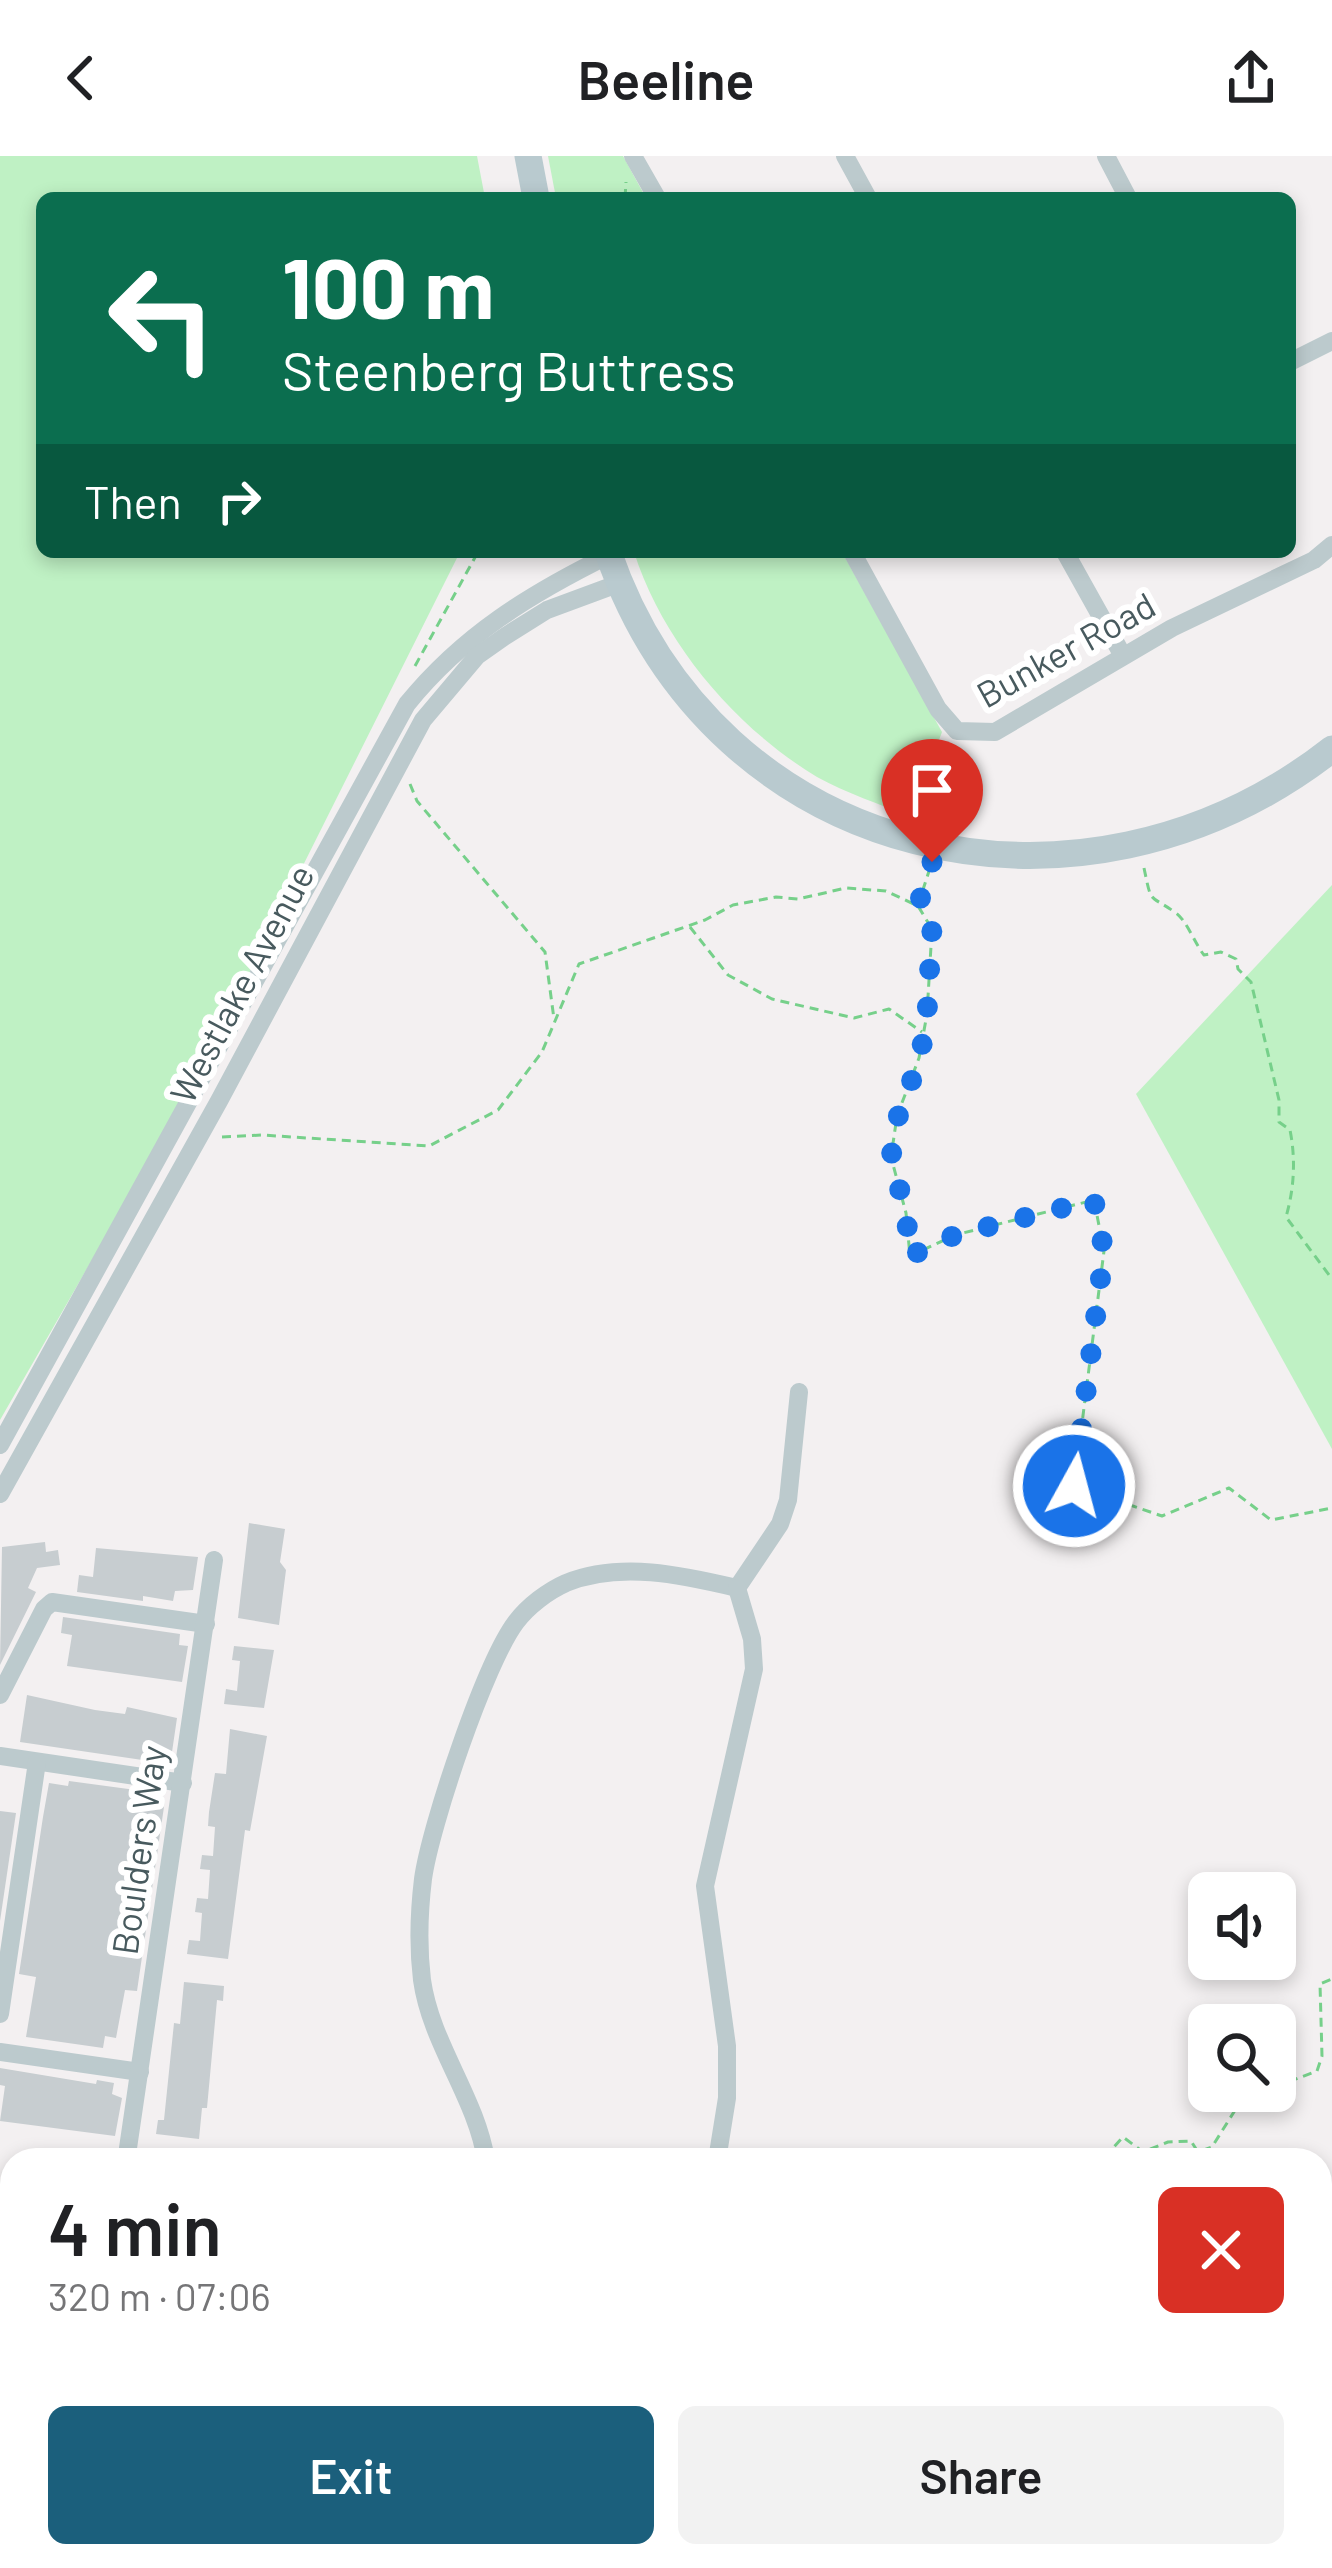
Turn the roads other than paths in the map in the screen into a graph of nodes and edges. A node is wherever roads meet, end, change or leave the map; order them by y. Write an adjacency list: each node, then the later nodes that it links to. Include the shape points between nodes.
1 (528, 156): 5 (main road)
2 (633, 156): 6 (street)
3 (845, 156): 7 (street)
4 (1106, 156): 8 (street)
5 (535, 192)
6 (654, 192)
7 (865, 192)
8 (1125, 192)
9 (1332, 341): 10 (street)
10 (1296, 359)
11 (1332, 545): 17 (street, Bunker Road)
12 (600, 558): 20 (street, Westlake Avenue, via 494,619 407,704)
13 (610, 558): 16 (main road)
14 (855, 558): 17 (street, Bunker Road, via 957,731 995,732)
15 (1068, 558): 17 (street)
16 (620, 583): 18 (main road, via 679,683 766,769 869,826 937,847 1063,857 1141,845 1214,822); 21 (street, Westlake Avenue, via 547,610 477,656 423,720)
17 (1123, 656)
18 (1332, 749)
19 (799, 1392): 23 (street, via 788,1500)
20 (0, 1444)
21 (0, 1494)
22 (214, 1561): 24 (street, Boulders Way)
23 (737, 1588): 33 (street, via 638,1571 595,1574 530,1606 498,1652 434,1832 419,1929 431,2022); 34 (street, via 754,1669 705,1886 727,2046)
24 (206, 1624): 25 (street, via 58,1601 44,1609); 28 (street, Boulders Way)
25 (0, 1695)
26 (0, 1756): 27 (street)
27 (38, 1762): 28 (street); 29 (street)
28 (183, 1783): 31 (street, Boulders Way)
29 (0, 2014)
30 (0, 2052): 31 (street)
31 (140, 2072): 32 (street, Boulders Way)
32 (128, 2148)
33 (483, 2148)
34 (719, 2148)

